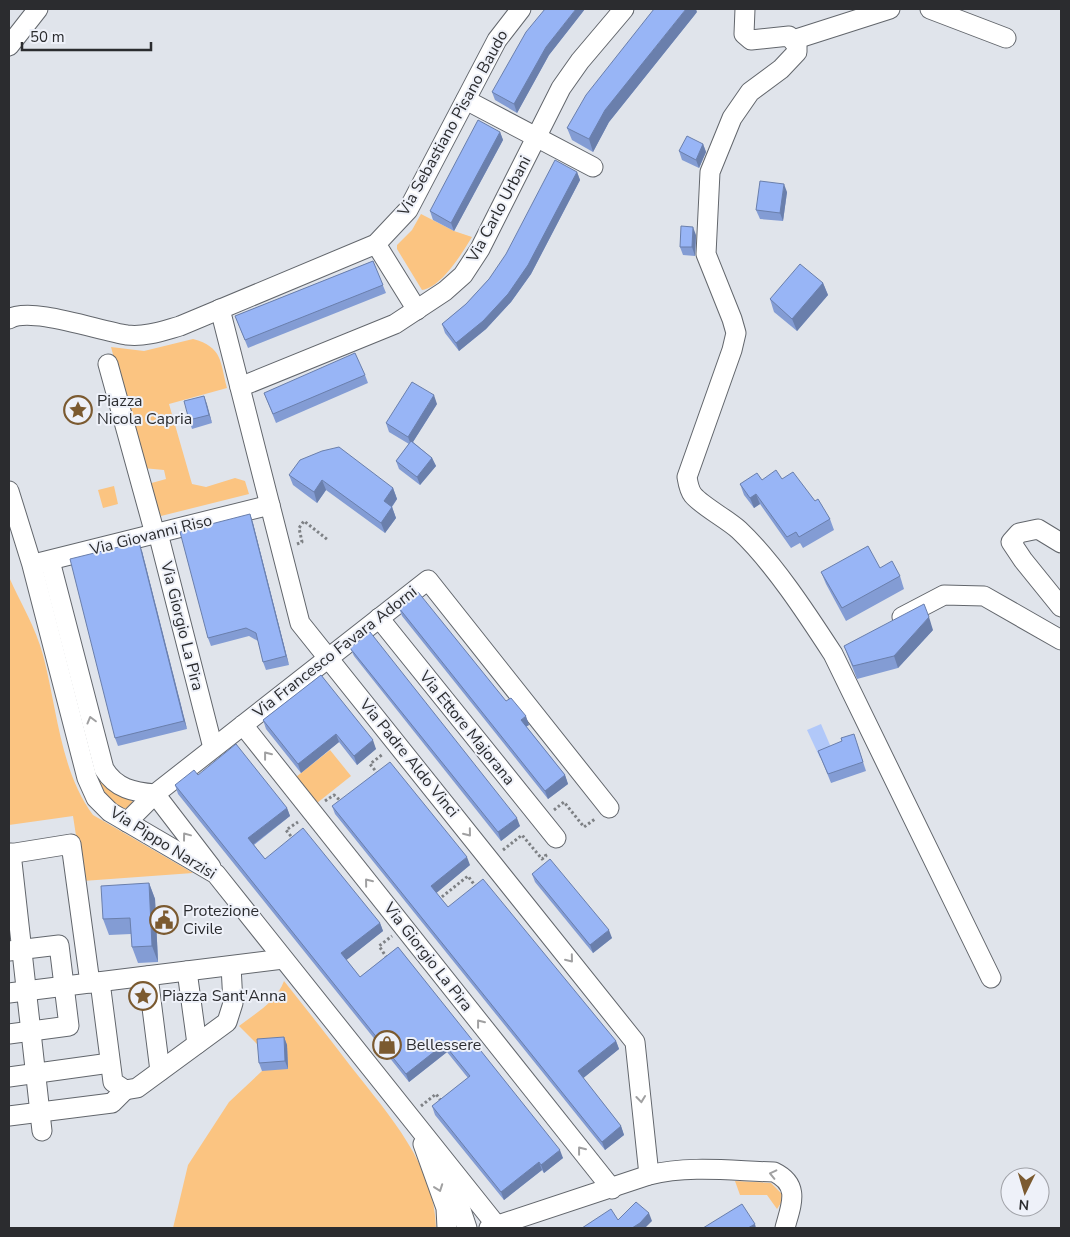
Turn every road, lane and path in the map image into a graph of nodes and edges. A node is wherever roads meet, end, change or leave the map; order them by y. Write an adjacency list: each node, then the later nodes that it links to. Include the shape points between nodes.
1 (38, 9): 9 (street)
2 (520, 9): 10 (street, Via Sebastiano Pisano Baudo, via 497,40)
3 (745, 9): 8 (street, via 744,34 751,40 781,36 789,36)
4 (890, 9): 8 (street)
5 (930, 9): 7 (street)
6 (616, 11): 11 (street, Via Carlo Urbani, via 561,88)
7 (1006, 38)
8 (793, 40): 31 (street, via 797,52 781,69 750,92 732,118 710,172 706,254 736,333 687,477 693,495 751,541)
9 (9, 46)
10 (466, 100): 11 (street); 13 (street, Via Sebastiano Pisano Baudo, via 408,210)
11 (537, 138): 12 (street); 15 (street, Via Carlo Urbani, via 480,249 463,275)
12 (593, 167)
13 (376, 244): 14 (street, Via Sebastiano Pisano Baudo); 15 (street)
14 (220, 309): 16 (street, via 148,335 122,334 37,315); 18 (street, Via Padre Aldo Vinci)
15 (417, 310): 18 (street, Via Carlo Urbani, via 394,324)
16 (9, 319)
17 (108, 364): 21 (street, Via Giorgio La Pira)
18 (240, 387): 20 (street, Via Padre Aldo Vinci)
19 (10, 498): 25 (street, Via Pippo Narzisi)
20 (270, 505): 21 (street, Via Giovanni Riso); 24 (street, Via Padre Aldo Vinci)
21 (157, 533): 25 (street, Via Giovanni Riso); 35 (street, Via Giorgio La Pira)
22 (328, 540): 24 (path, via 304,521 299,528 302,542)
23 (1061, 543): 26 (street, via 1038,529 1019,533 1011,542)
24 (280, 547): 32 (street, Via Padre Aldo Vinci, via 300,623)
25 (41, 563): 37 (street, one-way to 25, via 122,787 104,769); 40 (street, Via Pippo Narzisi, via 87,778 96,798)
26 (1061, 607)
27 (379, 618): 32 (street, Via Francesco Favara Adorni); 39 (street, Via Francesco Favara Adorni, via 428,580); 43 (street, Via Ettore Majorana)
28 (883, 628): 29 (street, via 944,595 984,596)
29 (1061, 640)
30 (850, 645): 31 (street)
31 (833, 654): 56 (street)
32 (329, 658): 33 (street, Via Francesco Favara Adorni); 34 (street, Via Padre Aldo Vinci)
33 (243, 725): 35 (street, Via Francesco Favara Adorni); 49 (street, Via Giorgio La Pira, one-way to 33)
34 (397, 743): 36 (path, via 370,764 378,774); 46 (street, Via Padre Aldo Vinci, one-way to 46)
35 (213, 748): 37 (street, Via Francesco Favara Adorni)
36 (371, 779)
37 (155, 794): 40 (street, Via Francesco Favara Adorni); 47 (street, one-way to 37)
38 (564, 802): 41 (path)
39 (609, 808)
40 (127, 822): 47 (street, Via Pippo Narzisi)
41 (584, 827)
42 (295, 842): 44 (path)
43 (549, 844): 46 (path, via 542,859 522,835)
44 (288, 847)
45 (10, 854): 50 (street); 57 (street, via 70,844)
46 (494, 865): 48 (path, via 476,887 468,876); 74 (street, Via Padre Aldo Vinci, one-way to 74, via 635,1042)
47 (216, 874): 51 (street, Via Pippo Narzisi)
48 (435, 902)
49 (404, 927): 52 (path, via 379,946 388,957); 75 (street, Via Giorgio La Pira, one-way to 49)
50 (15, 950): 58 (street, via 59,945); 59 (street)
51 (283, 959): 53 (street); 71 (street, Via Pippo Narzisi)
52 (380, 963)
53 (231, 966): 54 (street); 62 (street, via 233,1003 227,1022)
54 (186, 971): 55 (street); 62 (street)
55 (148, 976): 57 (street); 64 (street)
56 (991, 978)
57 (95, 983): 58 (street); 63 (street)
58 (64, 986): 59 (street); 60 (street, via 69,1026)
59 (18, 992): 60 (street)
60 (31, 1031): 61 (street); 65 (street)
61 (9, 1034)
62 (197, 1044): 64 (street)
63 (110, 1064): 65 (street); 67 (street, via 113,1082)
64 (160, 1071): 67 (street, via 137,1088)
65 (36, 1073): 66 (street); 69 (street)
66 (9, 1077)
67 (125, 1090): 69 (street, via 112,1103)
68 (451, 1097): 71 (path, via 443,1103 436,1094)
69 (40, 1112): 70 (street); 72 (street)
70 (9, 1116)
71 (412, 1121): 73 (street, Via Pippo Narzisi); 77 (street, one-way to 77, via 446,1208)
72 (42, 1131)
73 (446, 1163): 76 (street, Via Pippo Narzisi); 78 (street)
74 (650, 1175): 75 (street); 79 (street, one-way to 74, via 793,1197 788,1181 774,1172 689,1169)
75 (612, 1188): 76 (street)
76 (493, 1227)
77 (447, 1228)
78 (467, 1228)
79 (785, 1228)

